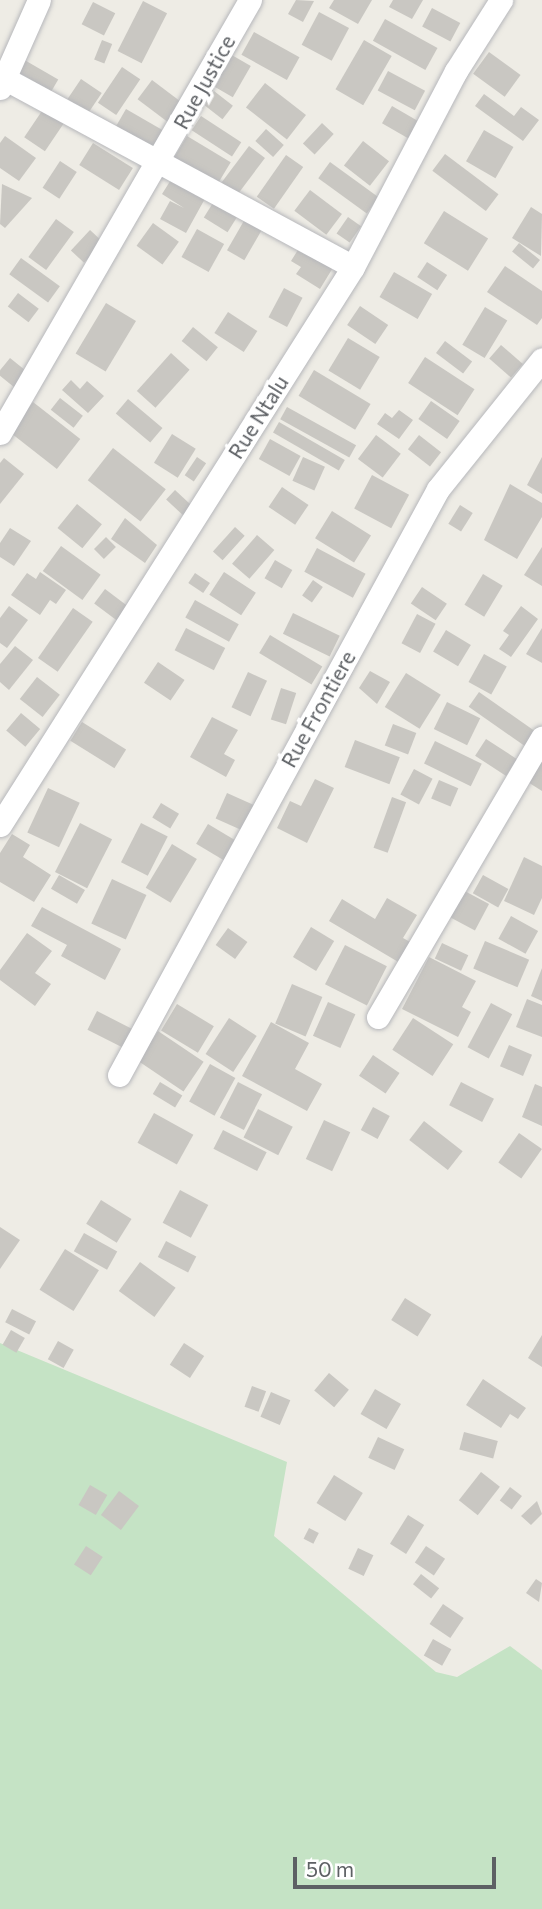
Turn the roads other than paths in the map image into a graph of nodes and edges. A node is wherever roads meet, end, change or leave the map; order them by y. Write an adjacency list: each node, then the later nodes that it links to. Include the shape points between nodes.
1 (39, 0): 4 (street)
2 (250, 0): 5 (street, Rue Justice)
3 (501, 0): 6 (street, Rue Ntalu, via 456,71)
4 (1, 81): 5 (street)
5 (159, 164): 6 (street); 8 (street, Rue Justice)
6 (354, 267): 10 (street, Rue Ntalu)
7 (542, 359): 12 (street, Rue Frontiere, via 438,489)
8 (0, 433)
9 (542, 738): 11 (street)
10 (0, 825)
11 (378, 1017)
12 (118, 1075)

